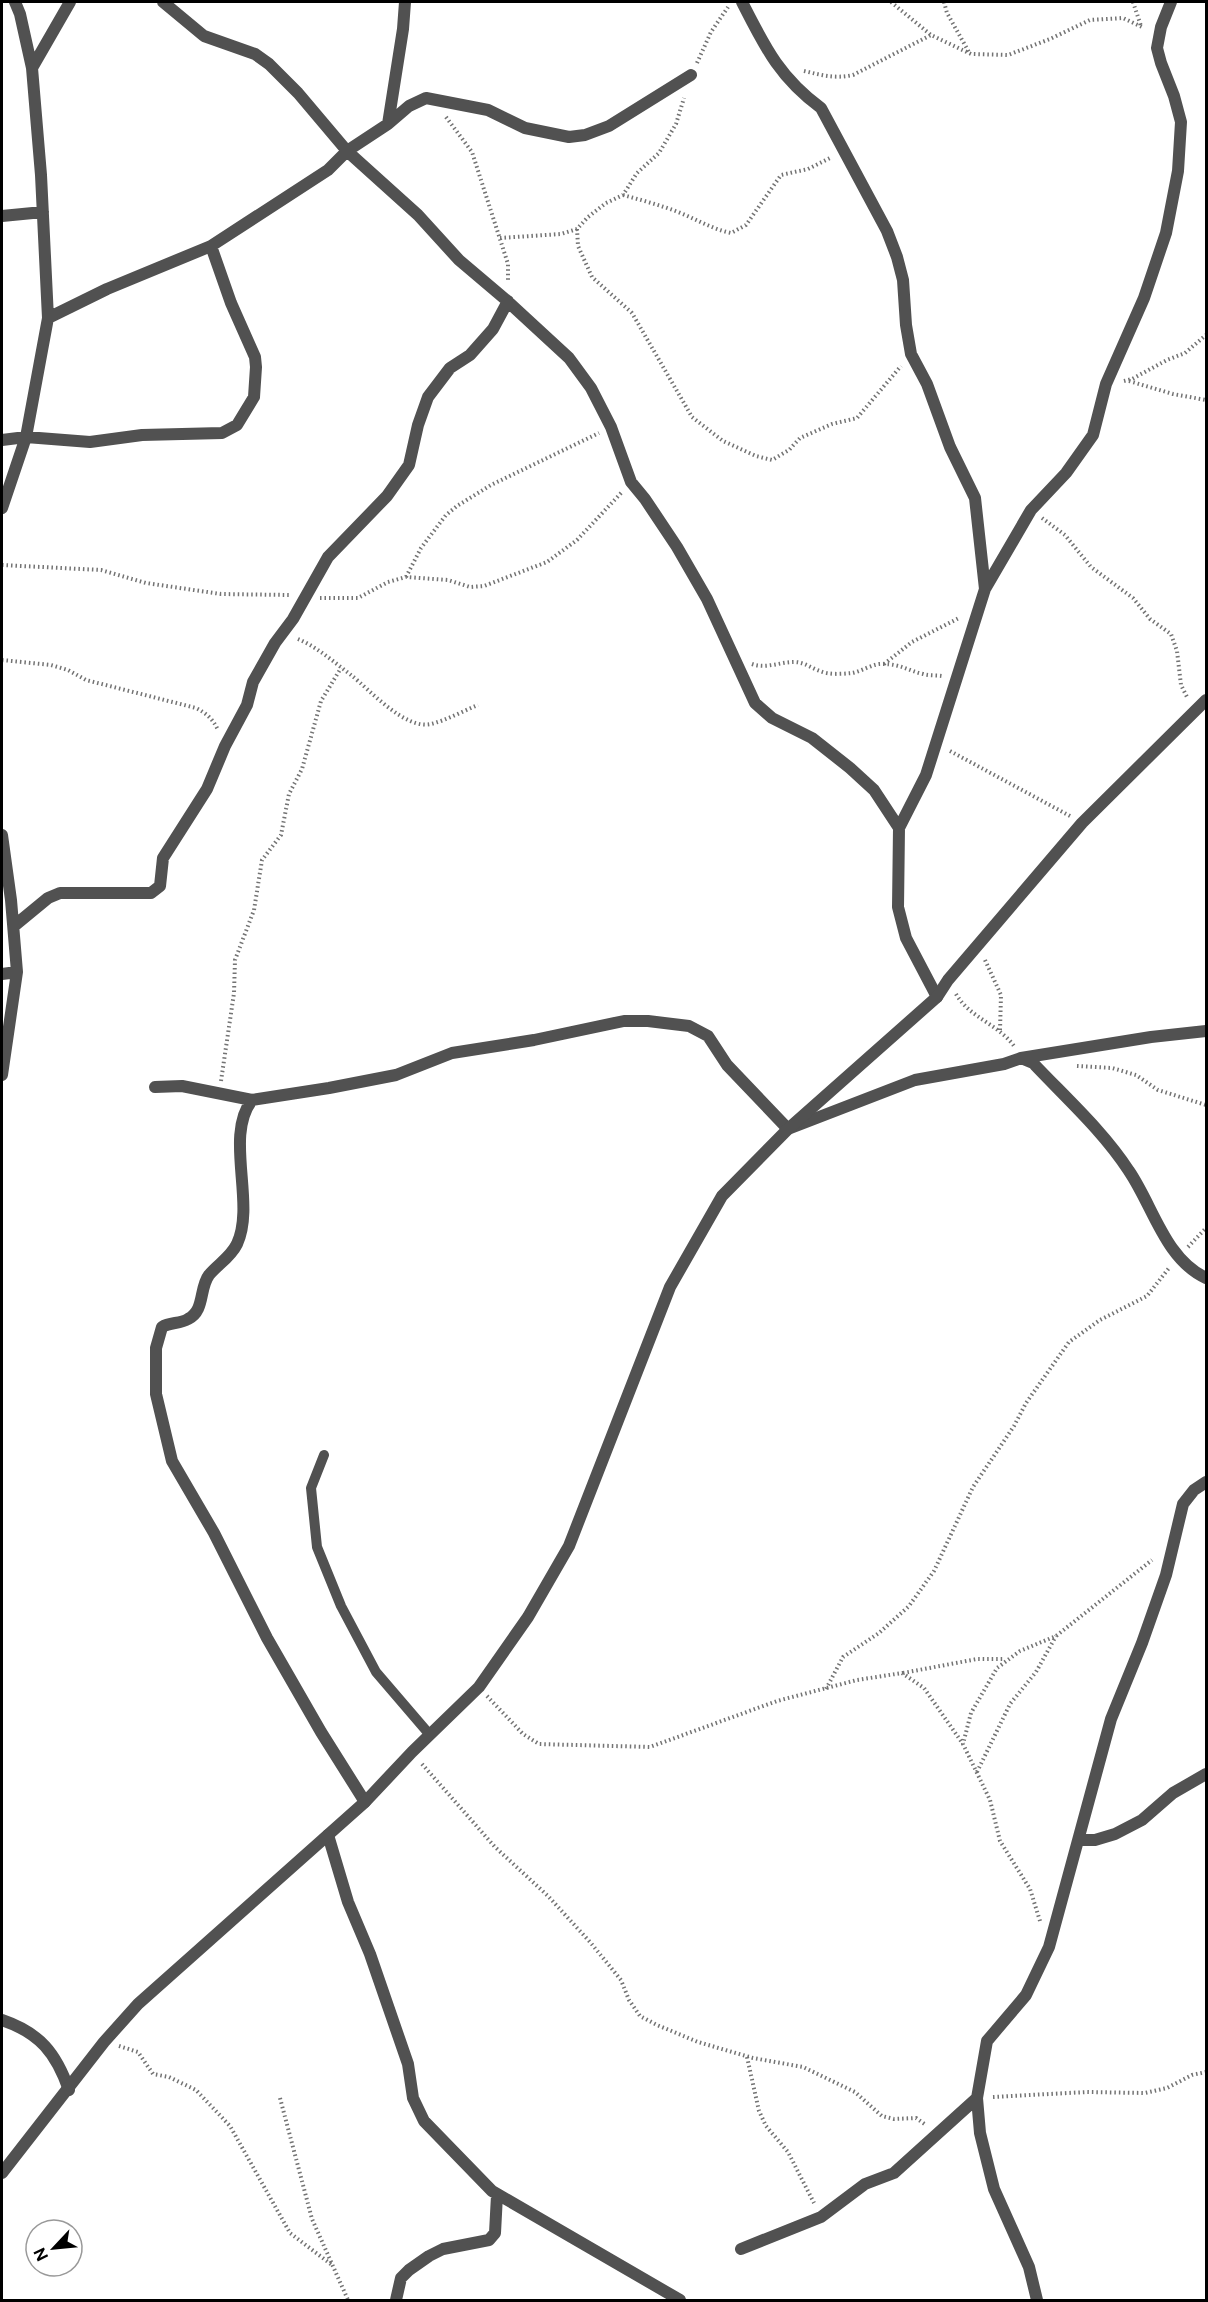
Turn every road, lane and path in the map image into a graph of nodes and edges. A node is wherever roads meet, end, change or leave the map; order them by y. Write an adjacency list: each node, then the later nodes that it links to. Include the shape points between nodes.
1 (15, 2): 16 (street)
2 (70, 2): 16 (street)
3 (163, 2): 21 (street, via 204,36 255,54 270,64)
4 (405, 2): 19 (street)
5 (732, 2): 17 (path, via 711,32)
6 (742, 2): 15 (street)
7 (891, 2): 12 (path)
8 (944, 2): 14 (path)
9 (1133, 2): 11 (path)
10 (1171, 2): 13 (street)
11 (1142, 27): 13 (path, via 1148,40); 14 (path, via 1123,18 1096,19 1008,55)
12 (931, 35): 14 (path); 15 (path, via 842,78)
13 (1158, 48): 33 (street, via 1181,122 1179,171 1166,233 1144,298)
14 (971, 54)
15 (776, 66): 20 (street, via 821,108)
16 (32, 69): 23 (street)
17 (691, 75): 18 (street, via 609,126 569,138 525,128 488,110); 22 (path, via 676,124 659,153 637,173)
18 (426, 98): 19 (street); 26 (path, via 472,152)
19 (388, 124): 21 (street)
20 (843, 150): 22 (path, via 808,169 781,175 746,225 731,233); 31 (street, via 897,257)
21 (346, 151): 27 (street, via 328,170); 28 (street, via 418,215 459,261)
22 (623, 195): 25 (path, via 606,203)
23 (43, 212): 24 (street); 29 (street)
24 (2, 216)
25 (577, 230): 26 (path); 31 (path, via 578,246 592,278 632,313 692,417 723,441 756,456 772,460 800,438 856,418)
26 (500, 238): 28 (path, via 508,264)
27 (211, 246): 29 (street); 36 (street, via 255,357 254,398 237,425 222,433 142,435 90,442)
28 (506, 300): 35 (street, via 568,357 591,388); 44 (street, via 493,328 470,355 450,368 428,397 409,465 387,496 328,557)
29 (48, 318): 36 (street)
30 (1206, 336): 32 (path, via 1185,353)
31 (911, 354): 43 (street, via 975,498)
32 (1126, 380): 33 (path); 34 (path)
33 (1106, 384): 40 (street, via 1093,435)
34 (1206, 400)
35 (611, 427): 38 (street); 42 (path, via 457,506 421,548)
36 (26, 437): 37 (street); 39 (street)
37 (2, 440)
38 (631, 482): 42 (path, via 577,540 547,562 484,586); 47 (street, via 677,547 707,599)
39 (2, 508)
40 (1031, 510): 43 (street); 53 (path, via 1065,535 1091,567 1171,634 1181,685 1185,694)
41 (2, 565): 44 (path, via 100,570 146,583 221,594)
42 (406, 577): 44 (path, via 358,598)
43 (985, 588): 45 (street)
44 (306, 597): 46 (street)
45 (978, 608): 49 (path, via 912,642); 51 (street)
46 (283, 632): 50 (path, via 309,644); 55 (street, via 253,682 247,705)
47 (732, 655): 49 (path, via 757,665 804,663 836,674); 57 (street, via 755,703 772,717 812,738 850,768 874,790)
48 (2, 660): 55 (path, via 51,665 86,680 196,708 215,722)
49 (884, 664): 51 (path, via 922,674)
50 (340, 668): 52 (path, via 384,705 416,724 430,724); 71 (path, via 321,701 302,769 289,794 281,835 262,860 254,910 235,960)
51 (957, 676): 54 (street)
52 (478, 705)
53 (1202, 705): 56 (street)
54 (936, 743): 56 (path); 57 (street, via 926,775)
55 (225, 746): 59 (street, via 207,789 163,858 160,886 156,890 60,893)
56 (1082, 823): 60 (street)
57 (899, 828): 64 (street, via 898,907 906,938)
58 (2, 835): 59 (street)
59 (14, 926): 61 (street)
60 (978, 944): 63 (street); 65 (path, via 1001,995)
61 (17, 972): 62 (street); 69 (street)
62 (2, 974)
63 (948, 981): 64 (street); 65 (path, via 962,1006)
64 (937, 997): 74 (street)
65 (1000, 1031): 67 (path, via 1014,1044)
66 (1206, 1031): 67 (street)
67 (1021, 1058): 74 (street, via 915,1080); 76 (street, via 1033,1063 1105,1139 1130,1171)
68 (1067, 1065): 73 (path, via 1120,1070 1136,1075 1158,1090)
69 (2, 1075)
70 (155, 1087): 71 (street, via 182,1086)
71 (221, 1093): 72 (street)
72 (252, 1100): 74 (street, via 396,1075 452,1053 624,1021 648,1021 689,1026 708,1036 728,1065); 91 (street, via 244,1109 242,1120 243,1216 237,1243 226,1261 206,1280 194,1315 162,1327 156,1348 156,1394 172,1461 283,1666)
73 (1206, 1105)
74 (788, 1129): 84 (street, via 722,1196 670,1287 569,1546 528,1617)
75 (1206, 1228): 76 (path)
76 (1180, 1258): 77 (street); 85 (path, via 1147,1296 1100,1320 1069,1342 973,1487 934,1571 909,1606 879,1633 843,1657)
77 (1206, 1278)
78 (324, 1455): 86 (lane, via 311,1488 317,1548 341,1606 376,1672)
79 (1206, 1482): 93 (street, via 1183,1504 1166,1575 1111,1719)
80 (1154, 1557): 81 (path, via 1149,1565)
81 (1056, 1636): 82 (path); 89 (path, via 1036,1672 1010,1704)
82 (1006, 1659): 83 (path, via 977,1659); 87 (path, via 971,1713)
83 (902, 1673): 85 (path); 87 (path, via 924,1688)
84 (479, 1687): 85 (path, via 523,1734 539,1744 650,1747 777,1701); 86 (street)
85 (826, 1689)
86 (430, 1735): 88 (street)
87 (963, 1744): 89 (path)
88 (412, 1752): 91 (street); 97 (path, via 495,1846 590,1942 621,1980 640,2016 699,2042)
89 (977, 1772): 94 (path, via 990,1800 1000,1841 1030,1889)
90 (1206, 1774): 93 (street, via 1173,1793 1142,1820 1115,1834)
91 (365, 1802): 92 (street)
92 (328, 1835): 96 (street, via 138,2004); 104 (street, via 348,1902 408,2064 413,2098 424,2121)
93 (1080, 1840): 94 (street)
94 (1049, 1947): 101 (street, via 1026,1995 987,2041)
95 (2, 2020): 99 (street, via 49,2049)
96 (104, 2042): 99 (street); 107 (path, via 138,2052 153,2074 196,2090 230,2126 290,2233)
97 (747, 2056): 102 (path, via 803,2067 855,2092 882,2116 916,2118); 105 (path, via 759,2111 788,2152)
98 (1206, 2072): 101 (path, via 1145,2093)
99 (69, 2090): 103 (street)
100 (280, 2098): 107 (path, via 312,2219)
101 (977, 2098): 102 (street); 111 (street, via 980,2133 994,2189 1029,2267)
102 (940, 2132): 105 (street, via 894,2173 865,2184)
103 (2, 2173)
104 (497, 2195): 109 (street, via 493,2238 429,2256 402,2277); 110 (street)
105 (821, 2217): 106 (street)
106 (741, 2249)
107 (332, 2265): 108 (path)
108 (348, 2301)
109 (396, 2301)
110 (680, 2301)
111 (1037, 2301)

